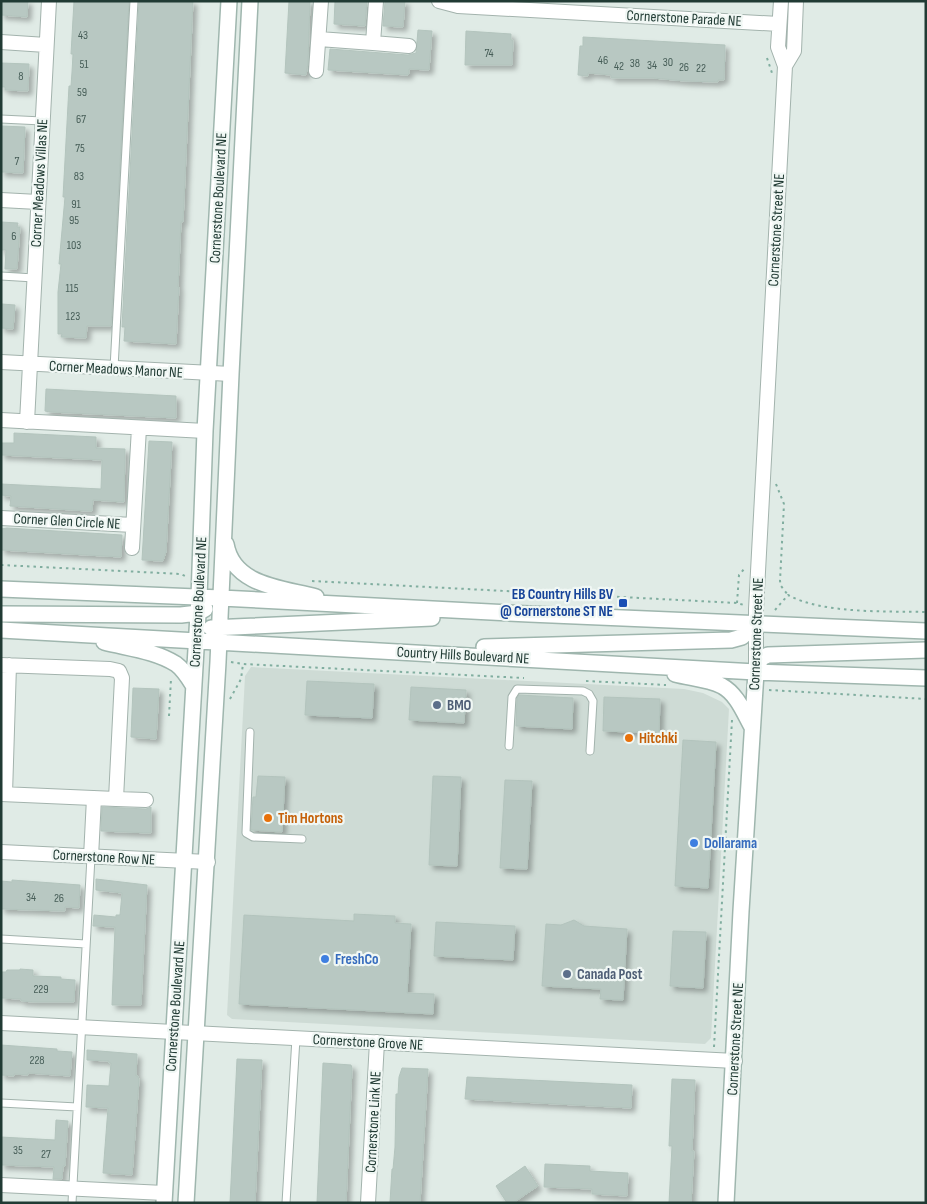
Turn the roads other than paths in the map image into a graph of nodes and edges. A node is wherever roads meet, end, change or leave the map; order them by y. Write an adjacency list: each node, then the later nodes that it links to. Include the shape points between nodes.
1 (49, 1): 14 (street, Corner Meadows Villas NE)
2 (134, 1): 26 (lane)
3 (229, 1): 27 (main road, Cornerstone Boulevard NE)
4 (250, 1): 28 (main road, Cornerstone Boulevard NE)
5 (321, 1): 11 (street)
6 (376, 1): 13 (street)
7 (439, 1): 10 (street, Cornerstone Parade NE, via 458,6)
8 (781, 1): 10 (street)
9 (796, 1): 16 (street, via 794,51)
10 (779, 24): 16 (street, via 778,47)
11 (319, 39): 13 (street); 17 (street)
12 (1, 42): 14 (street)
13 (373, 43): 15 (street)
14 (46, 45): 19 (street, Corner Meadows Villas NE)
15 (409, 46)
16 (785, 66): 44 (street, Cornerstone Street NE)
17 (316, 71)
18 (1, 119): 19 (lane)
19 (42, 121): 21 (street, Corner Meadows Villas NE)
20 (1, 200): 21 (street)
21 (38, 202): 23 (street, Corner Meadows Villas NE)
22 (1, 276): 23 (lane)
23 (34, 278): 25 (street, Corner Meadows Villas NE)
24 (1, 362): 25 (street, Corner Meadows Manor NE)
25 (30, 364): 26 (street, Corner Meadows Manor NE); 30 (street)
26 (114, 368): 27 (street, Corner Meadows Manor NE)
27 (208, 374): 28 (street, Corner Meadows Manor NE); 32 (main road, Cornerstone Boulevard NE)
28 (231, 374): 35 (main road, Cornerstone Boulevard NE)
29 (1, 420): 30 (street)
30 (27, 422): 31 (street)
31 (139, 428): 32 (street); 34 (street, Corner Glen Circle NE)
32 (205, 431): 38 (main road, Cornerstone Boulevard NE)
33 (1, 518): 34 (street, Corner Glen Circle NE)
34 (133, 525): 36 (street, Corner Glen Circle NE)
35 (224, 530): 39 (main road, Cornerstone Boulevard NE); 40 (main road, via 232,563 244,574 268,585)
36 (132, 548)
37 (1, 590): 38 (main road)
38 (199, 597): 39 (main road); 41 (main road, Cornerstone Boulevard NE)
39 (221, 598): 40 (main road); 41 (main road); 48 (main road, Cornerstone Boulevard NE)
40 (354, 606): 43 (main road)
41 (198, 613): 42 (main road); 49 (main road, Cornerstone Boulevard NE)
42 (1, 614)
43 (529, 614): 44 (main road); 48 (main road)
44 (756, 616): 46 (main road); 51 (main road, via 742,637 731,640 476,648); 54 (street, Cornerstone Street NE)
45 (1, 630): 47 (main road)
46 (926, 631)
47 (66, 633): 49 (main road); 56 (main road, via 148,652 175,664)
48 (219, 634): 49 (main road, via 203,631); 51 (main road, Country Hills Boulevard NE); 69 (main road, Cornerstone Boulevard NE)
49 (196, 640): 56 (main road, Cornerstone Boulevard NE)
50 (926, 650): 54 (main road, via 768,655 761,658)
51 (430, 653): 52 (main road, Country Hills Boulevard NE)
52 (620, 664): 54 (main road, Country Hills Boulevard NE); 57 (main road, via 722,686 740,705)
53 (5, 665): 61 (street); 63 (street, via 119,671 122,678)
54 (756, 672): 55 (main road, Country Hills Boulevard NE); 57 (main road, Cornerstone Street NE)
55 (926, 678)
56 (193, 685): 68 (main road, Cornerstone Boulevard NE)
57 (753, 728): 78 (main road, Cornerstone Street NE)
58 (250, 732): 65 (lane, via 246,833)
59 (510, 746): 60 (lane, via 512,697 517,689 583,691 594,701)
60 (590, 751)
61 (3, 794): 62 (street)
62 (94, 798): 63 (street); 67 (street)
63 (116, 799): 64 (street)
64 (146, 800)
65 (302, 839)
66 (1, 852): 67 (street, Cornerstone Row NE)
67 (91, 857): 68 (street, Cornerstone Row NE); 71 (lane)
68 (184, 861): 69 (street, Cornerstone Row NE); 74 (main road, Cornerstone Boulevard NE)
69 (208, 862): 75 (main road, Cornerstone Boulevard NE)
70 (1, 939): 71 (lane)
71 (86, 944): 73 (lane)
72 (1, 1023): 73 (street, Cornerstone Grove NE)
73 (81, 1027): 74 (street, Cornerstone Grove NE); 80 (lane)
74 (173, 1032): 75 (street, Cornerstone Grove NE); 83 (main road, Cornerstone Boulevard NE)
75 (196, 1033): 76 (street, Cornerstone Grove NE); 85 (main road, Cornerstone Boulevard NE)
76 (296, 1038): 77 (street, Cornerstone Grove NE); 86 (lane)
77 (377, 1042): 78 (street, Cornerstone Grove NE); 87 (street, Cornerstone Link NE)
78 (735, 1061): 88 (main road, Cornerstone Street NE)
79 (1, 1103): 80 (lane)
80 (77, 1107): 82 (lane)
81 (1, 1185): 82 (street)
82 (72, 1188): 83 (street); 84 (lane)
83 (164, 1198)
84 (72, 1203)
85 (186, 1203)
86 (286, 1203)
87 (368, 1203)
88 (726, 1203)

